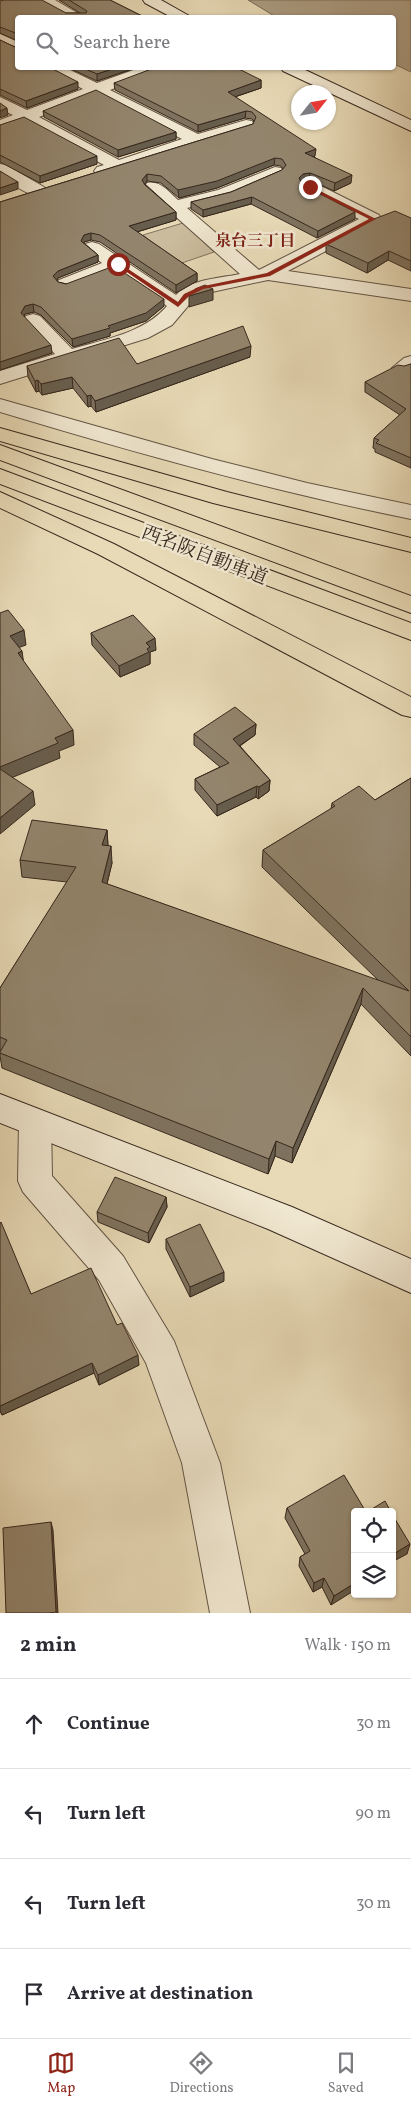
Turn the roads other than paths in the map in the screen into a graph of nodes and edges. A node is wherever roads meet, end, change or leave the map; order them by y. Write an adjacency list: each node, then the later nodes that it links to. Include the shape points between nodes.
1 (44, 0): 3 (street)
2 (150, 0): 4 (street)
3 (73, 15)
4 (180, 15)
5 (0, 40): 6 (street)
6 (15, 47)
7 (59, 70): 10 (street)
8 (147, 70): 10 (street)
9 (293, 70): 15 (street)
10 (98, 89): 12 (street); 16 (street)
11 (0, 102): 12 (street)
12 (26, 116): 14 (street); 17 (street)
13 (246, 125): 16 (street)
14 (0, 126)
15 (411, 126)
16 (196, 140): 17 (street)
17 (118, 166): 20 (street)
18 (0, 169): 24 (street)
19 (275, 172): 26 (street, via 224,194)
20 (91, 174)
21 (56, 185): 24 (street)
22 (153, 187): 26 (street)
23 (310, 187): 29 (street, via 373,219)
24 (38, 191): 25 (street)
25 (19, 197)
26 (174, 206): 29 (street)
27 (92, 248): 28 (street)
28 (118, 264): 30 (street); 32 (street)
29 (261, 275): 31 (street); 32 (street, via 201,288 186,295)
30 (66, 284)
31 (411, 295)
32 (178, 305): 34 (street, via 165,321 141,334)
33 (33, 320): 34 (street)
34 (69, 357): 35 (street)
35 (0, 378)
36 (0, 405): 41 (street, via 240,474 327,496)
37 (0, 434): 42 (highway, via 221,498)
38 (0, 452): 43 (highway, 西名阪自動車道)
39 (0, 476): 44 (highway, 西名阪自動車道)
40 (0, 499): 45 (highway, via 106,549)
41 (411, 512)
42 (411, 545)
43 (411, 605)
44 (411, 632)
45 (411, 708)
46 (0, 1108): 47 (street)
47 (35, 1123): 48 (street, via 280,1218); 49 (street, via 35,1181 111,1268 161,1354 201,1463)
48 (411, 1276)
49 (230, 1613)

